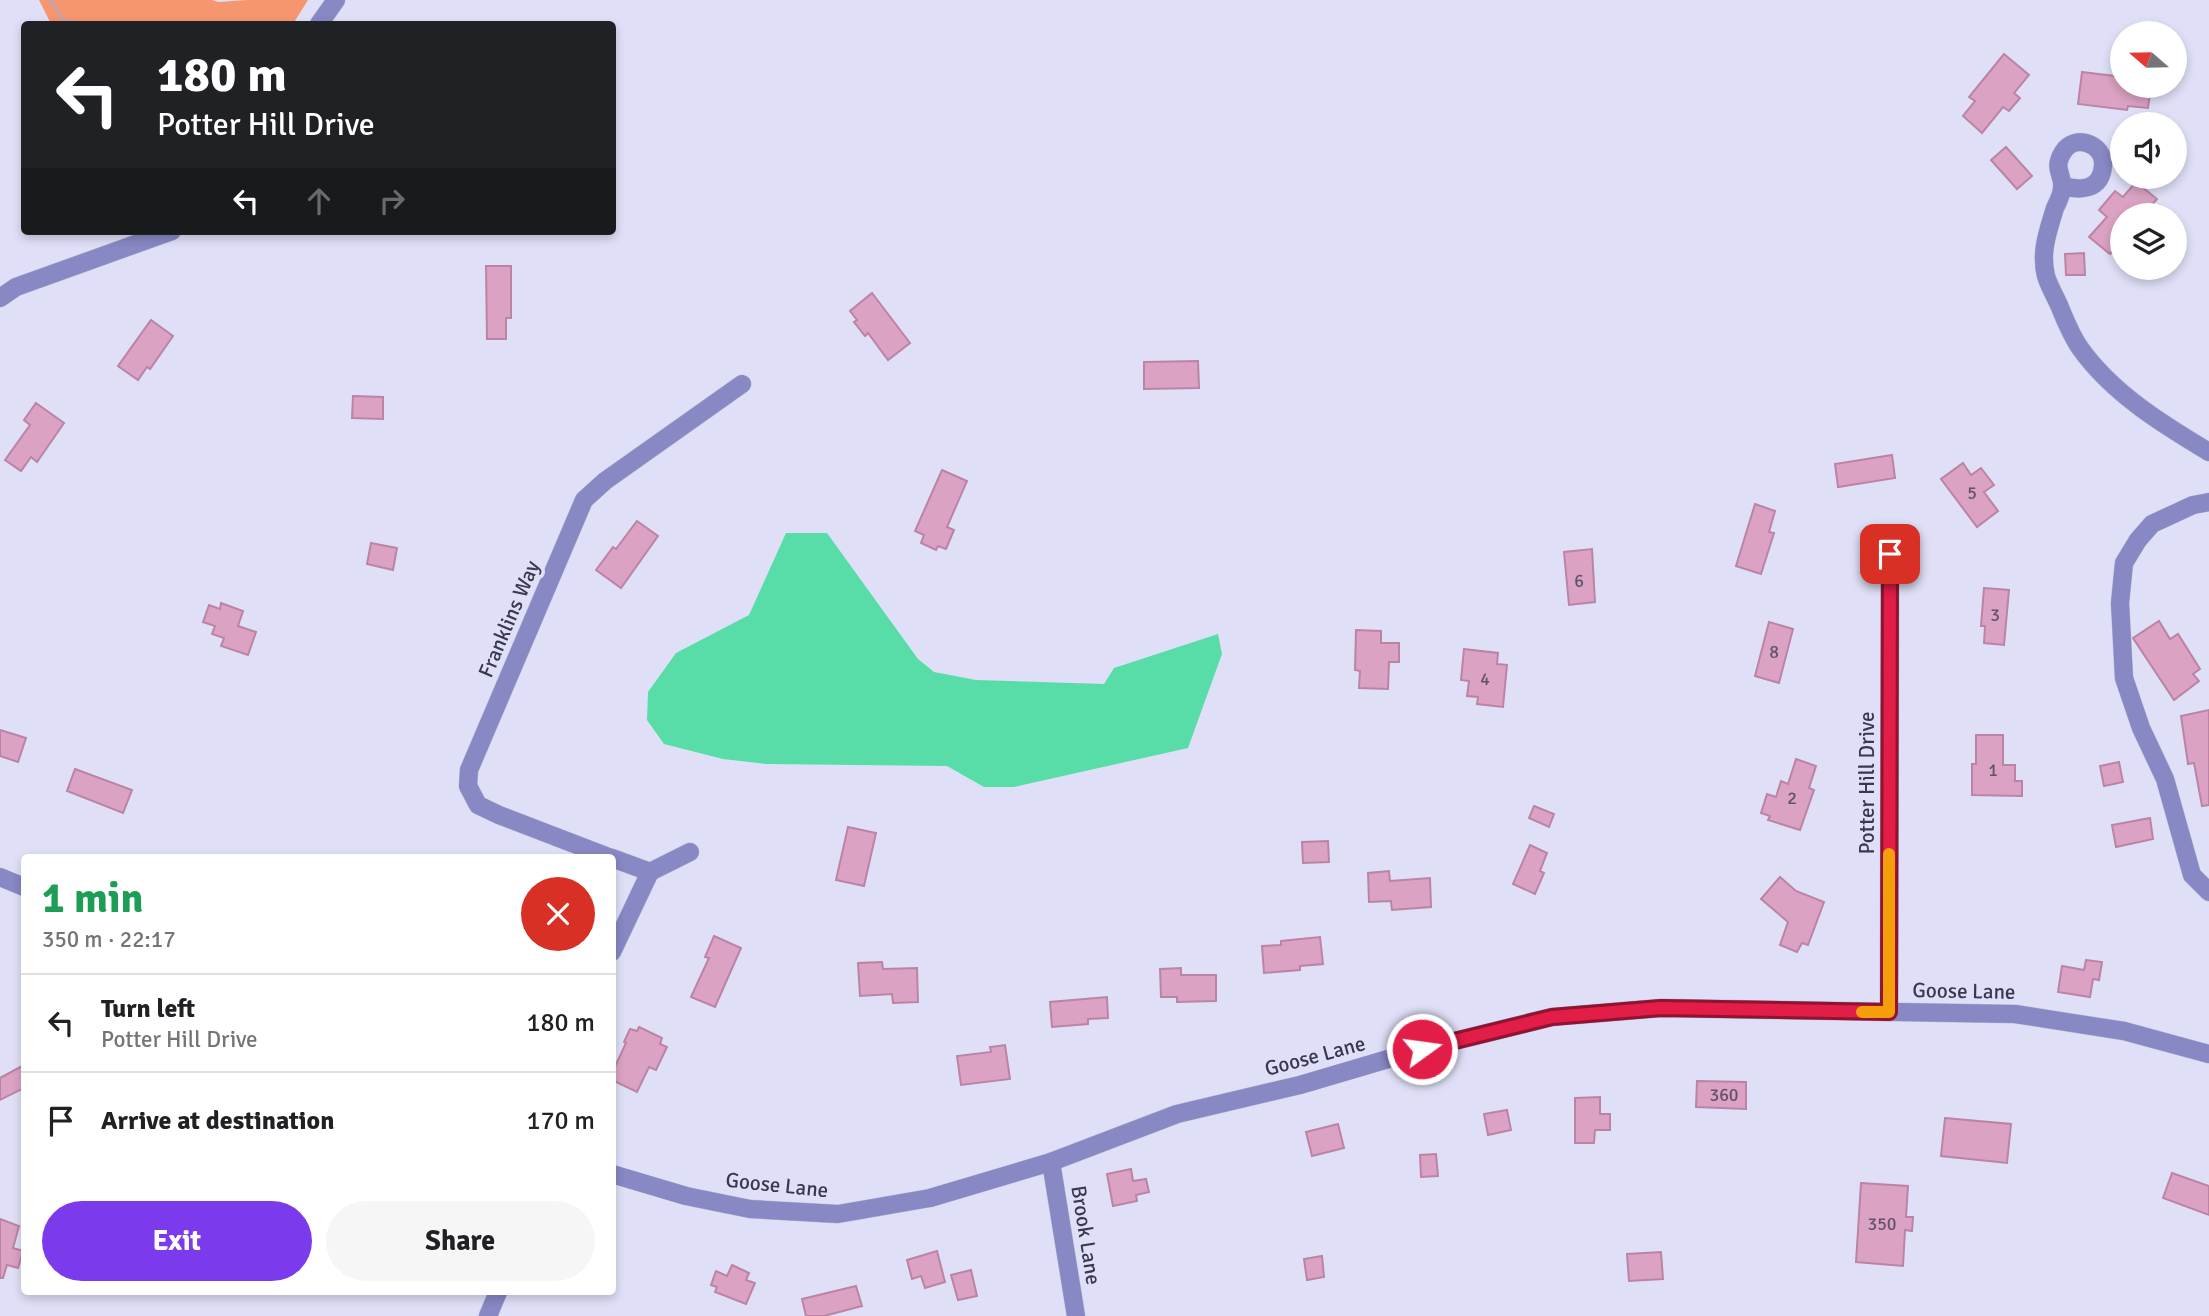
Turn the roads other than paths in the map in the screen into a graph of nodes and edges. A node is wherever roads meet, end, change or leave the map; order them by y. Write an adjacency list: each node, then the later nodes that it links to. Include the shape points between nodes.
1 (336, 0): 2 (street)
2 (321, 21)
3 (2063, 186): 7 (street, via 2043,247 2046,276 2080,348 2110,383)
4 (161, 235): 5 (street, via 16,287)
5 (0, 298)
6 (742, 384): 11 (street, Franklins Way, via 584,500 469,771 468,786 478,805)
7 (2209, 452)
8 (2209, 502): 16 (street, via 2152,524 2124,564 2120,603 2124,677 2165,779 2192,876)
9 (1890, 554): 18 (street, Potter Hill Drive)
10 (690, 852): 13 (street)
11 (601, 854)
12 (616, 859): 13 (street, Franklins Way)
13 (650, 872): 17 (street)
14 (0, 877): 15 (street)
15 (21, 886)
16 (2209, 892)
17 (616, 944)
18 (1889, 1012): 19 (street, Goose Lane, via 2015,1014 2124,1031); 20 (street, Goose Lane, via 1661,1008 1552,1017 1177,1114)
19 (2209, 1054)
20 (1051, 1162): 21 (street, Goose Lane, via 930,1198 838,1214 750,1209); 24 (street, Brook Lane)
21 (616, 1175)
22 (497, 1295): 23 (street)
23 (488, 1316)
24 (1076, 1316)

